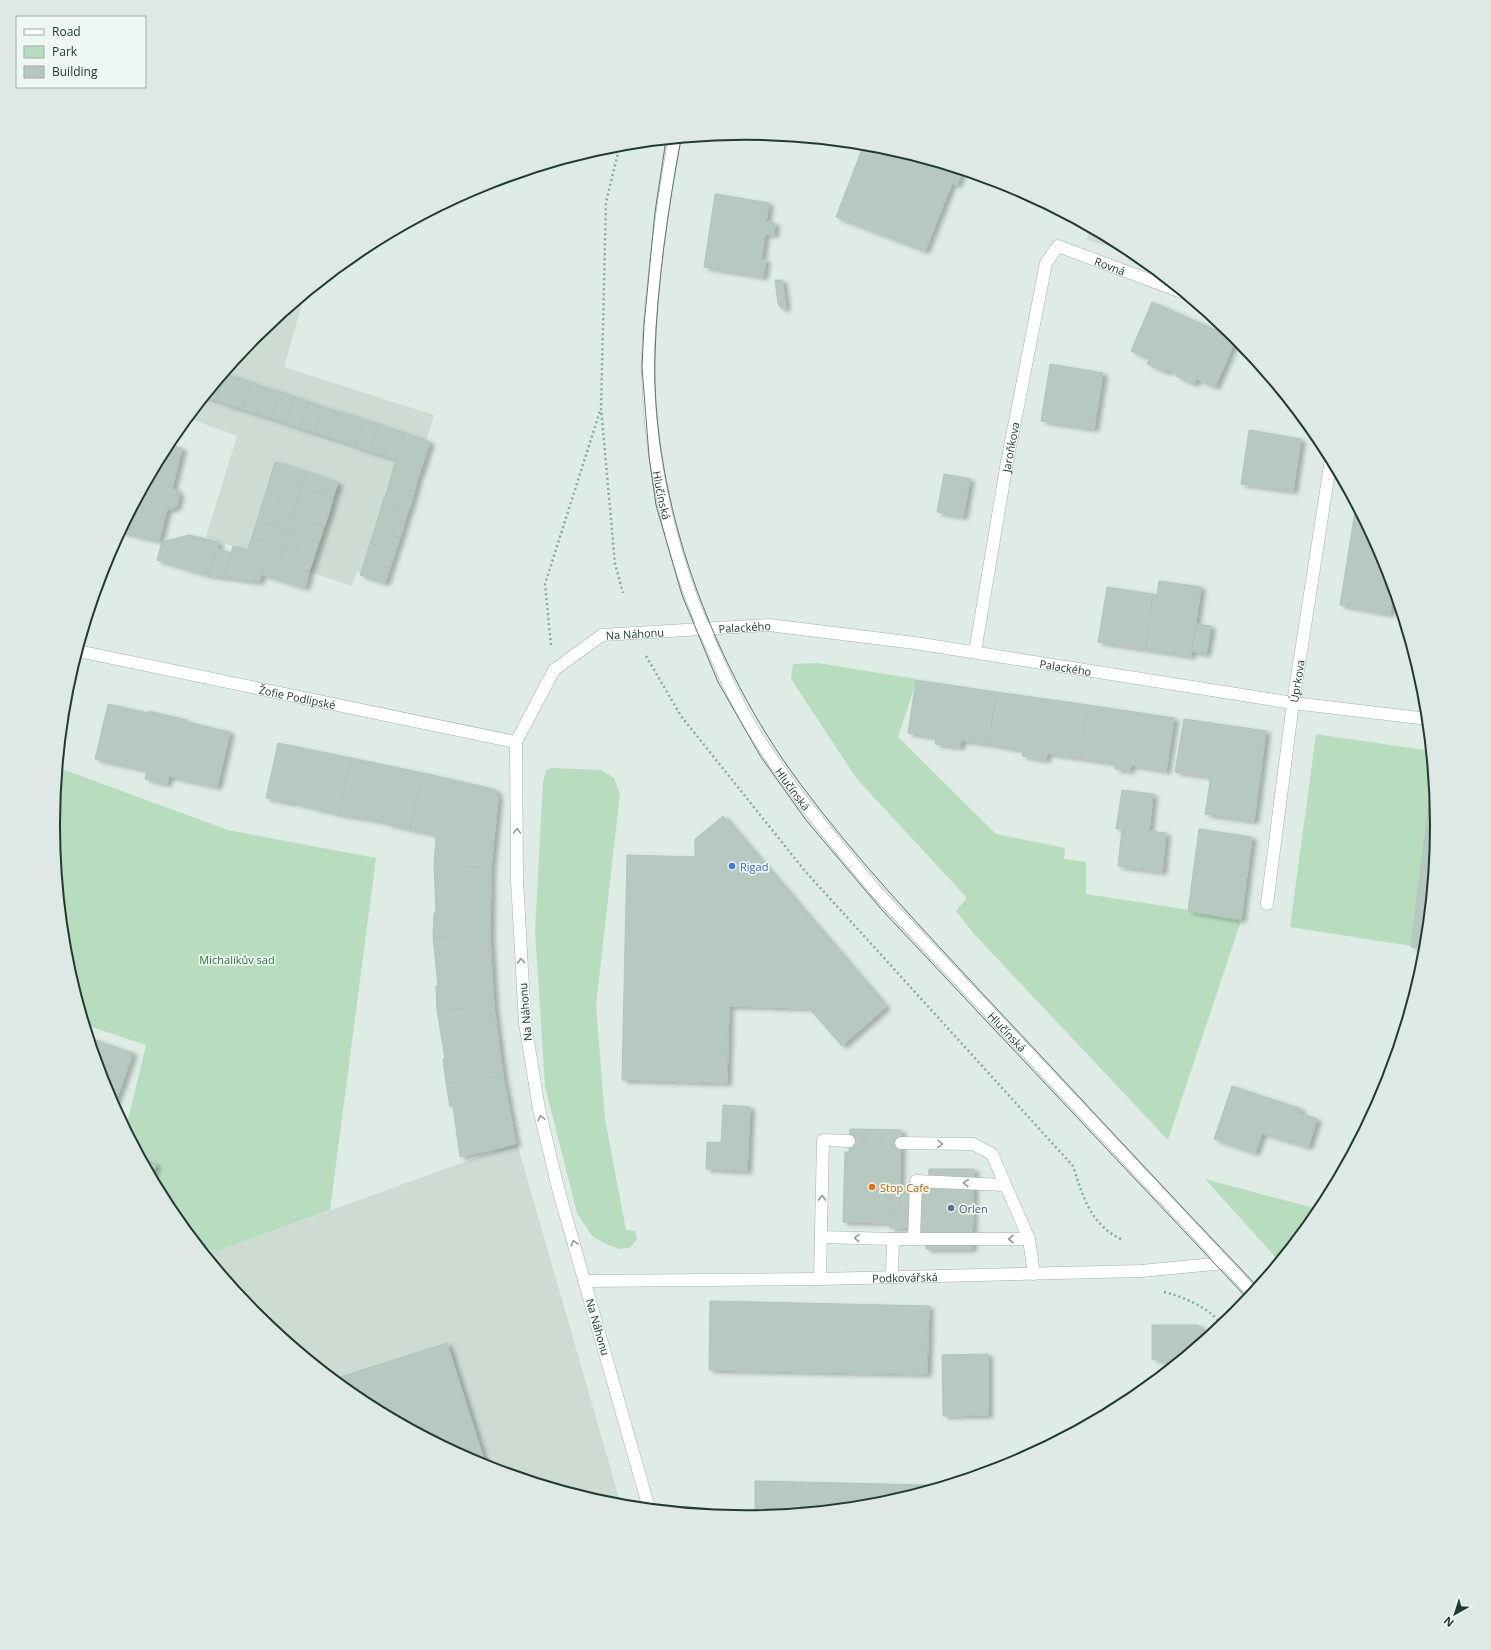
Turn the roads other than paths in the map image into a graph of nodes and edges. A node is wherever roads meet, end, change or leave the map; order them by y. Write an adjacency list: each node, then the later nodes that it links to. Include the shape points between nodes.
1 (674, 143): 5 (street, Hlučínská, via 664,198 652,300 648,379 662,495 694,608)
2 (1058, 246): 3 (street, Rovná); 7 (street, Jaroňkova, via 1046,263 1007,462)
3 (1172, 288)
4 (1330, 469): 8 (street, Úprkova)
5 (703, 628): 7 (street, Palackého, via 769,625); 10 (street, Na Náhonu, via 602,635 554,670); 19 (street, Hlučínská, via 760,741 823,828 875,890)
6 (82, 652): 10 (street, Žofie Podlipské)
7 (975, 652): 8 (street, Palackého)
8 (1293, 702): 9 (street, Palackého); 11 (street, Úprkova)
9 (1422, 718)
10 (516, 742): 23 (street, Na Náhonu, one-way to 10, via 539,1109 525,1023 517,880)
11 (1267, 904)
12 (849, 1141): 15 (street, one-way to 12, via 823,1140)
13 (901, 1143): 14 (street, one-way to 14, via 973,1144 992,1154)
14 (1005, 1184): 17 (street, one-way to 17, via 916,1181); 18 (street)
15 (821, 1237): 16 (street, one-way to 15); 22 (street)
16 (893, 1239): 17 (street); 21 (street)
17 (914, 1239): 18 (street, one-way to 17)
18 (1029, 1239): 20 (street)
19 (1225, 1263): 20 (street, Podkovářská, via 1141,1271); 24 (street, Hlučínská)
20 (1034, 1274): 21 (street, Podkovářská)
21 (892, 1276): 22 (street, Podkovářská)
22 (820, 1279): 23 (street, Podkovářská)
23 (584, 1281): 25 (street, Na Náhonu)
24 (1249, 1289)
25 (648, 1503)

